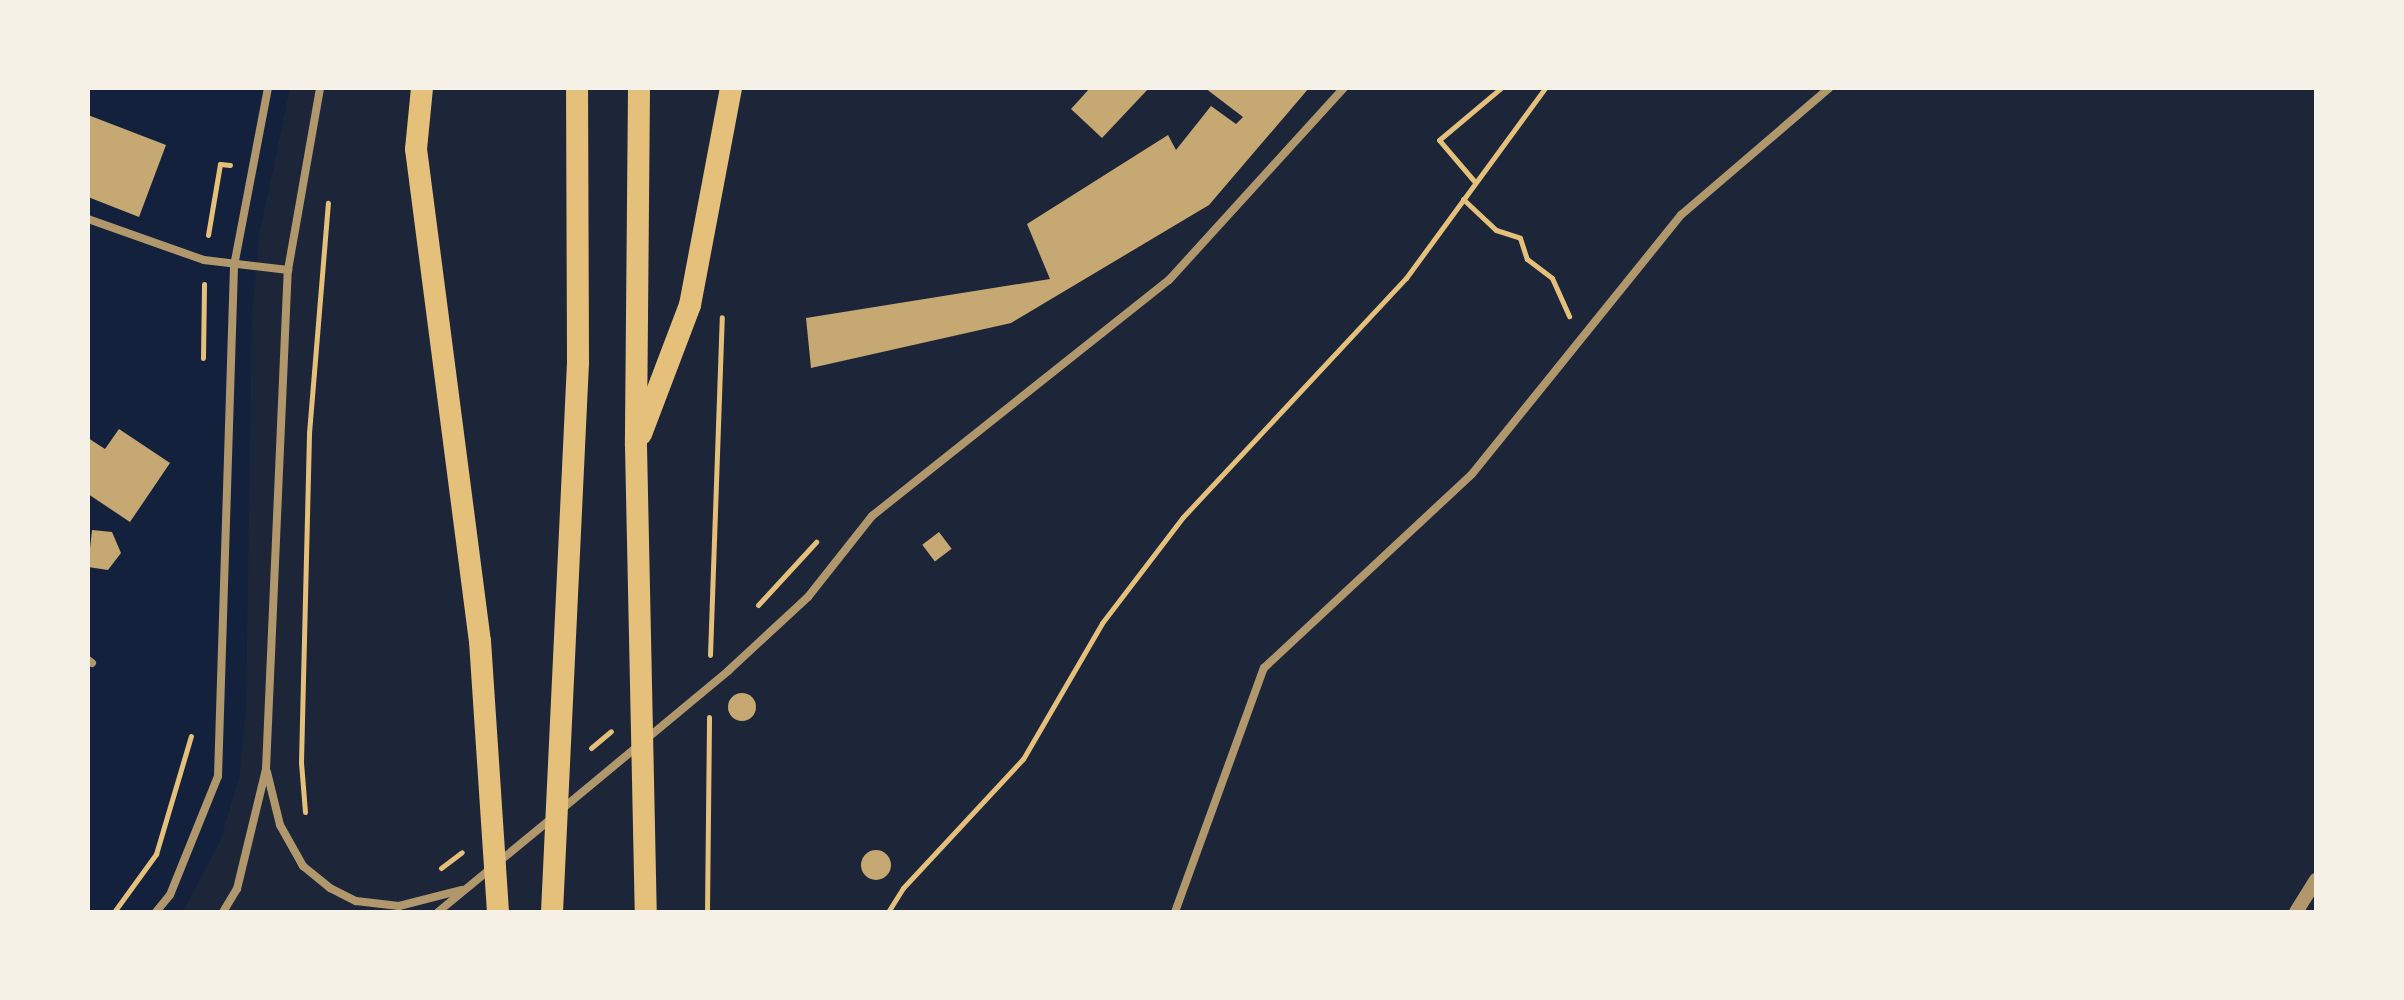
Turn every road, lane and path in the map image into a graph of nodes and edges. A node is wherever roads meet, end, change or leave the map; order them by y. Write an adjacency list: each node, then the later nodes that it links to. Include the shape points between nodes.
1 (268, 88): 15 (street)
2 (320, 88): 16 (street)
3 (422, 88): 30 (highway, via 416,149 480,641)
4 (577, 88): 26 (highway, via 578,362)
5 (639, 88): 19 (highway)
6 (731, 88): 19 (highway, via 690,305)
7 (1344, 88): 25 (street, via 1169,280 872,516 808,597 728,671)
8 (1501, 88): 11 (path, via 1439,140)
9 (1545, 88): 11 (path)
10 (1829, 88): 18 (street, via 1681,215)
11 (1475, 182): 13 (path)
12 (330, 187): 23 (path, via 309,433 301,762)
13 (1463, 199): 18 (path, via 1496,230 1520,238 1527,259 1552,278); 33 (path, via 1406,278 1183,517 1102,623 1023,759 903,888)
14 (88, 219): 15 (street)
15 (234, 266): 16 (street); 27 (street, via 218,776 170,895)
16 (288, 270): 22 (street)
17 (723, 305): 20 (path)
18 (1581, 338): 34 (street, via 1472,474 1264,668)
19 (636, 446): 31 (highway)
20 (710, 625)
21 (709, 756): 32 (path)
22 (266, 769): 25 (street, via 280,825 303,866 330,888 356,901 399,906); 28 (street, via 237,889)
23 (306, 822)
24 (2316, 880): 35 (street)
25 (467, 888): 29 (street)
26 (553, 906)
27 (156, 912)
28 (223, 912)
29 (438, 912)
30 (498, 912)
31 (646, 912)
32 (707, 912)
33 (888, 912)
34 (1175, 912)
35 (2296, 912)

